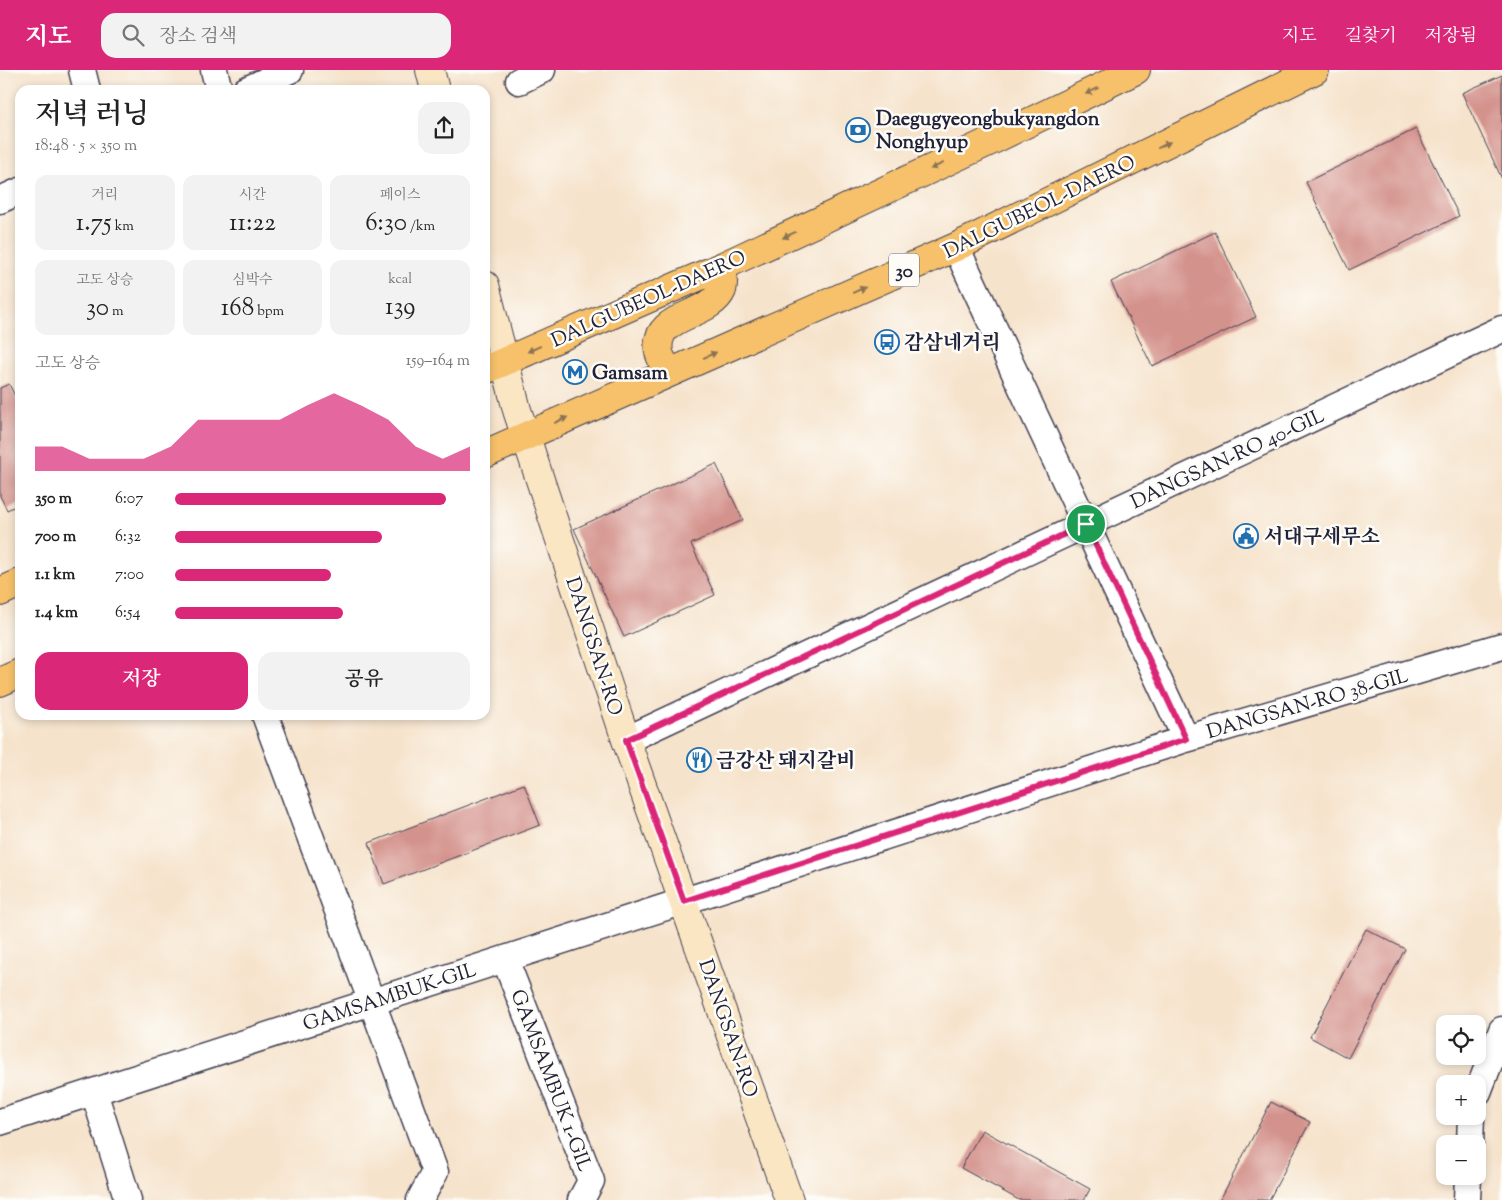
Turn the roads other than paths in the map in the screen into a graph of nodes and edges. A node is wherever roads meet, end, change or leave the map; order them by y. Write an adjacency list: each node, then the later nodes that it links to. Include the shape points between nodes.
1 (82, 70): 7 (street)
2 (214, 70): 8 (street)
3 (290, 70): 9 (street)
4 (430, 70): 10 (main road)
5 (1136, 70): 14 (main road, DALGUBEOL-DAERO, one-way to 14)
6 (1315, 70): 13 (main road, DALGUBEOL-DAERO / 30, one-way to 6)
7 (86, 85)
8 (218, 85)
9 (257, 85)
10 (434, 85)
11 (15, 193): 12 (street)
12 (0, 200)
13 (956, 248): 18 (main road, DALGUBEOL-DAERO / 30, one-way to 13); 21 (street)
14 (723, 266): 17 (main road, DALGUBEOL-DAERO, one-way to 17); 18 (main road, via 722,289 712,303 669,324 660,338 659,352)
15 (490, 326): 17 (main road, DANGSAN-RO)
16 (1502, 329): 21 (street, DANGSAN-RO 40-GIL)
17 (495, 366): 19 (main road, DANGSAN-RO)
18 (669, 373): 19 (main road, DALGUBEOL-DAERO / 30, one-way to 18)
19 (526, 436): 20 (main road, DALGUBEOL-DAERO / 30); 29 (main road, DANGSAN-RO)
20 (490, 452)
21 (1086, 524): 28 (street); 29 (street, DANGSAN-RO 40-GIL)
22 (15, 585): 23 (main road)
23 (0, 592)
24 (1502, 646): 28 (street, DANGSAN-RO 38-GIL)
25 (15, 674): 26 (main road)
26 (0, 682)
27 (267, 720): 32 (street)
28 (1186, 739): 30 (street, DANGSAN-RO 38-GIL)
29 (626, 740): 30 (main road, DANGSAN-RO)
30 (684, 901): 31 (street, GAMSAMBUK-GIL); 41 (main road, DANGSAN-RO)
31 (505, 959): 32 (street, GAMSAMBUK-GIL); 40 (street, GAMSAMBUK 1-GIL, via 591,1181)
32 (372, 1002): 35 (street, GAMSAMBUK-GIL); 39 (street, via 435,1172)
33 (1502, 1030): 34 (street)
34 (1485, 1075)
35 (94, 1092): 36 (street, GAMSAMBUK-GIL); 38 (street)
36 (0, 1122)
37 (1468, 1185): 42 (street)
38 (128, 1200)
39 (420, 1200)
40 (581, 1200)
41 (789, 1200)
42 (1467, 1200)

